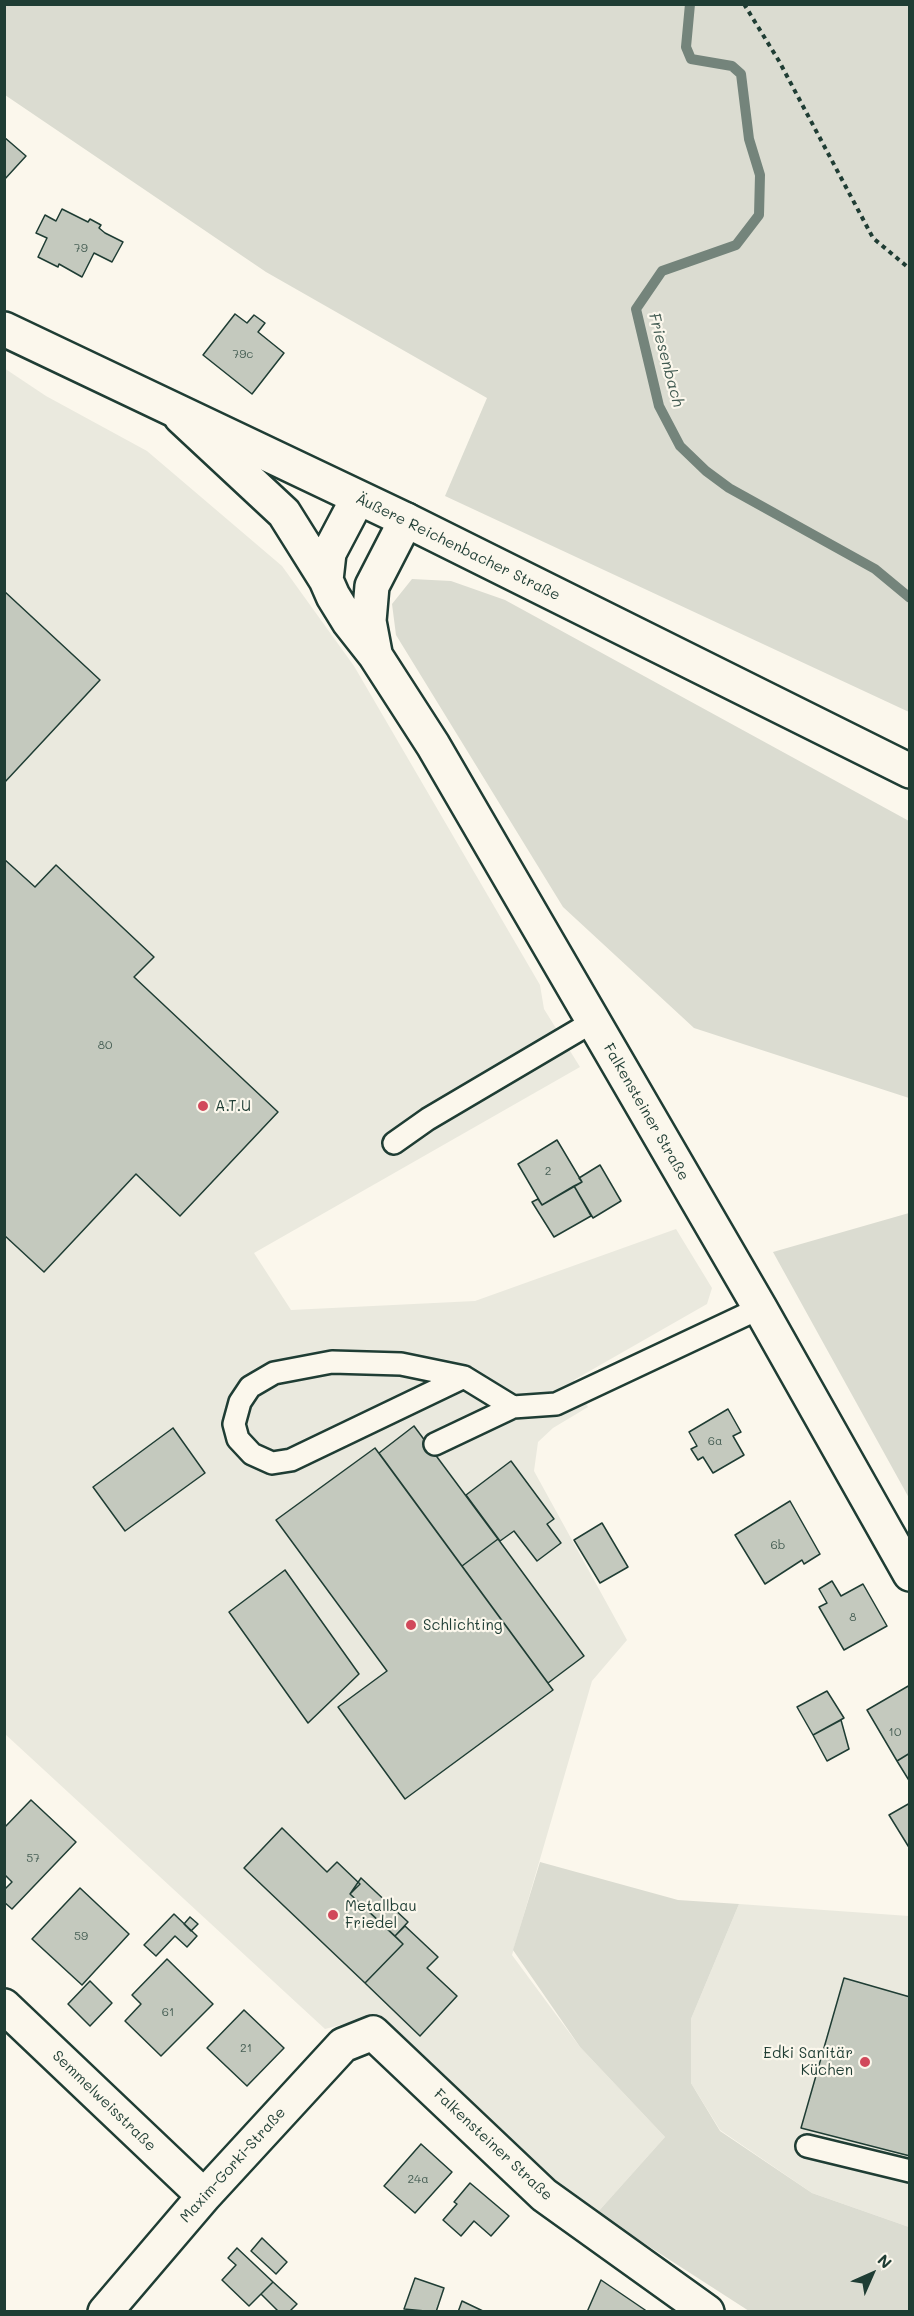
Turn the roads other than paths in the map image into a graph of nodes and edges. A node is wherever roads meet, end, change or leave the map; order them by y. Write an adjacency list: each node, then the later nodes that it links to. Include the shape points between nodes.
1 (4, 329): 2 (main road, Äußere Reichenbacher Straße)
2 (176, 412): 3 (main road, Äußere Reichenbacher Straße); 5 (main road, Falkensteiner Straße, via 284,513)
3 (358, 498): 4 (main road, Äußere Reichenbacher Straße); 5 (main road, via 329,553)
4 (406, 520): 6 (main road, Falkensteiner Straße, via 372,586 369,621); 7 (main road, Äußere Reichenbacher Straße)
5 (326, 580): 6 (main road, Falkensteiner Straße, via 349,622)
6 (375, 655): 8 (main road, Falkensteiner Straße, via 434,745)
7 (909, 771)
8 (594, 1021): 9 (lane); 10 (main road, Falkensteiner Straße)
9 (394, 1143)
10 (760, 1308): 12 (lane, via 556,1404); 14 (main road, Falkensteiner Straße)
11 (464, 1377): 11 (lane, via 400,1364 332,1362 274,1373 250,1387 240,1402 234,1424 238,1439 252,1455 272,1463 291,1460); 12 (lane)
12 (513, 1407): 13 (lane)
13 (435, 1444)
14 (909, 1574)
15 (4, 2006): 19 (main road, Semmelweisstraße)
16 (373, 2033): 19 (main road, Maxim-Gorki-Straße, via 343,2045); 21 (main road, Falkensteiner Straße, via 544,2195)
17 (807, 2146): 18 (lane)
18 (909, 2171)
19 (204, 2196): 20 (main road, Maxim-Gorki-Straße)
20 (105, 2312)
21 (707, 2312)

